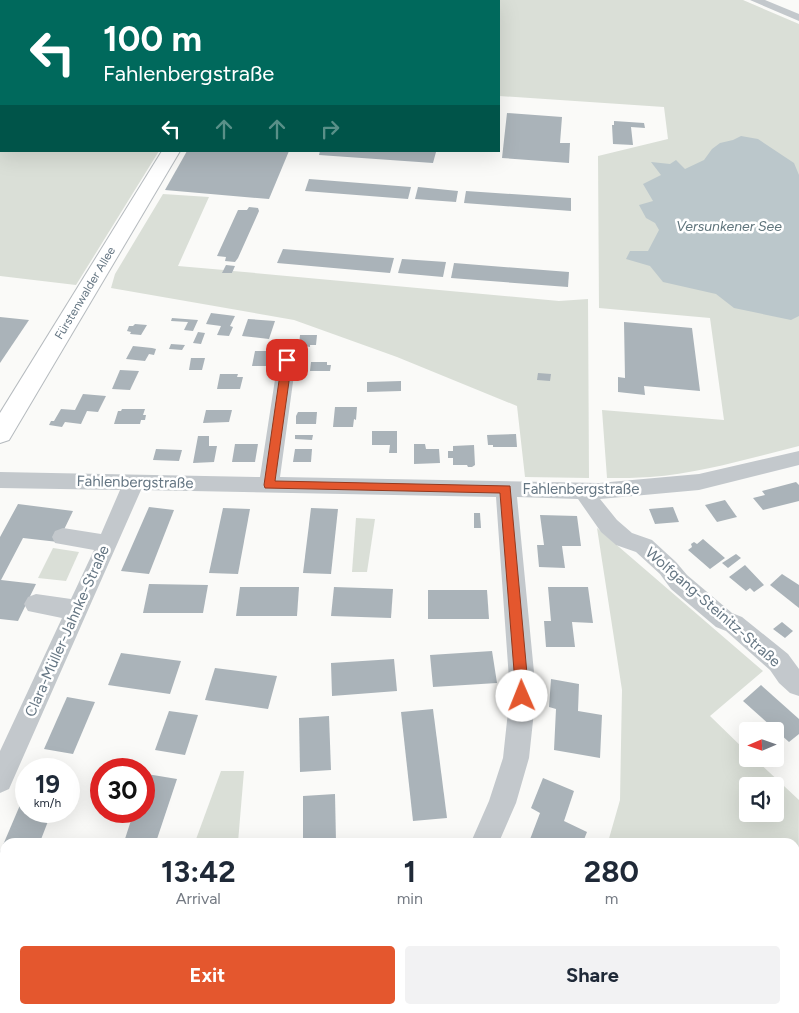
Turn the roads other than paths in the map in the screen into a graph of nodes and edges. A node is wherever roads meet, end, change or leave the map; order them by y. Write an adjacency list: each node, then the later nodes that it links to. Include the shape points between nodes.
1 (755, 0): 2 (street)
2 (799, 18)
3 (170, 152): 5 (main road, Fürstenwalder Allee)
4 (287, 360): 9 (street)
5 (0, 434)
6 (799, 458): 11 (street, Fahlenbergstraße, via 699,482)
7 (0, 480): 8 (street, Fahlenbergstraße)
8 (133, 481): 9 (street, Fahlenbergstraße); 13 (street, Clara-Müller-Jahnke-Straße)
9 (269, 485): 10 (street, Fahlenbergstraße)
10 (506, 489): 11 (street, Fahlenbergstraße); 18 (street, via 523,693 516,758 502,804)
11 (587, 491): 16 (street, Wolfgang-Steinitz-Straße, via 588,498 609,526 624,539 644,546 679,582 724,620 734,624)
12 (63, 537): 13 (street)
13 (107, 543): 15 (street, Clara-Müller-Jahnke-Straße)
14 (36, 604): 15 (street)
15 (76, 610): 17 (street, Clara-Müller-Jahnke-Straße)
16 (799, 685)
17 (0, 780)
18 (487, 838)

